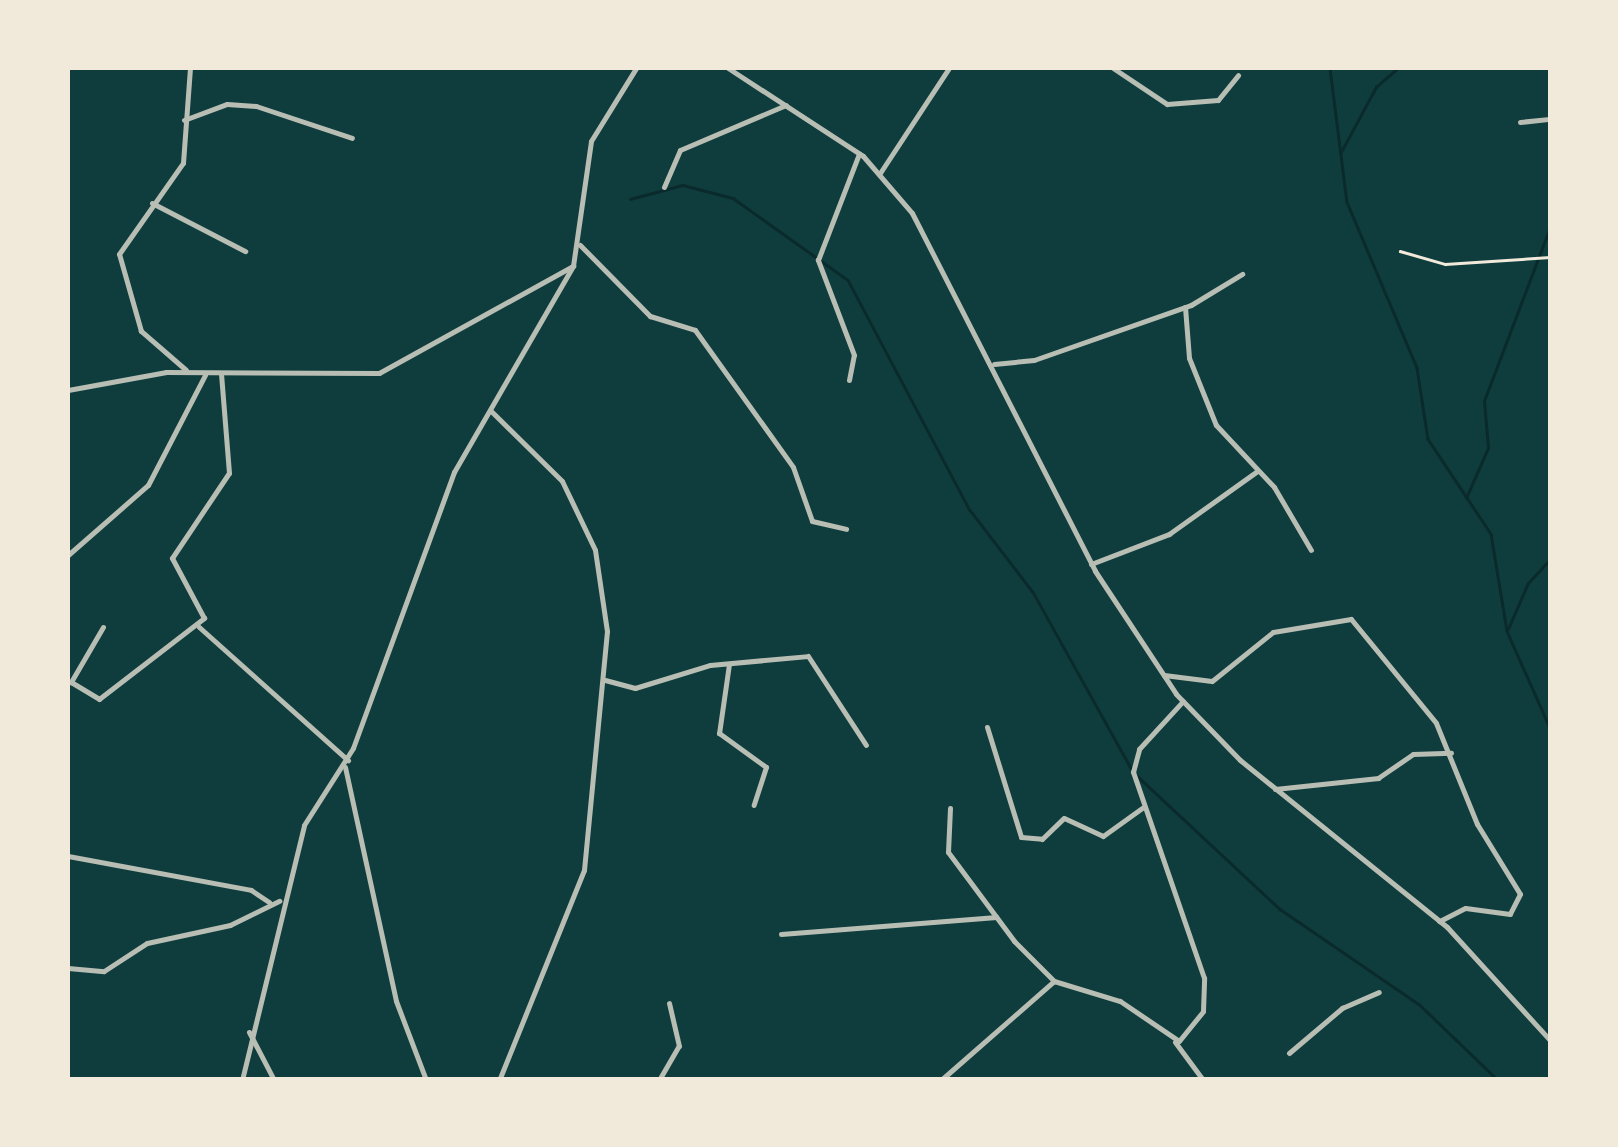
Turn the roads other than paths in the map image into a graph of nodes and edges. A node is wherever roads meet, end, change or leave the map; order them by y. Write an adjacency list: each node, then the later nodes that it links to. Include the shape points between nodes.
1 (190, 68): 9 (street)
2 (636, 68): 16 (street, via 591,141)
3 (728, 68): 7 (street)
4 (949, 68): 13 (street)
5 (1113, 68): 6 (street, via 1166,104 1218,100)
6 (1238, 76)
7 (786, 104): 12 (street); 14 (street, via 680,150)
8 (1550, 119): 10 (street)
9 (184, 120): 11 (street, via 227,104 256,106); 15 (street, via 183,163)
10 (1520, 122)
11 (352, 138)
12 (860, 154): 13 (street); 25 (street, via 818,260 854,354)
13 (880, 173): 21 (street, via 946,268)
14 (664, 188)
15 (152, 203): 17 (street); 22 (street, via 123,236 120,272 142,331)
16 (580, 244): 18 (street); 29 (street, via 647,314 695,330 793,468 812,520)
17 (245, 251)
18 (573, 266): 23 (street, via 379,374); 27 (street)
19 (1242, 274): 20 (street)
20 (1186, 306): 21 (street, via 1034,360); 28 (street, via 1189,358 1207,404)
21 (994, 364): 32 (street)
22 (188, 372): 24 (street); 26 (street)
23 (220, 374): 24 (street); 34 (street, via 229,473 172,558 205,606)
24 (205, 375): 31 (street, via 148,485)
25 (849, 380)
26 (68, 390)
27 (492, 412): 37 (street, via 562,481 594,550 605,595); 42 (street, via 454,472)
28 (1256, 472): 30 (street); 32 (street, via 1169,534)
29 (846, 529)
30 (1311, 550)
31 (68, 555)
32 (1091, 564): 36 (street)
33 (104, 627): 34 (street, via 72,682 99,699)
34 (199, 627): 42 (street)
35 (729, 664): 37 (street, via 635,688); 40 (street, via 810,656); 44 (street, via 719,733 766,767)
36 (1162, 675): 38 (street); 41 (street, via 1212,681 1272,632 1348,617)
37 (605, 680): 65 (street, via 584,870)
38 (1183, 701): 43 (street); 46 (street, via 1135,755)
39 (987, 727): 46 (street, via 1021,837 1042,838 1064,818 1103,836)
40 (866, 745)
41 (1450, 753): 43 (street, via 1413,754 1378,778); 51 (street, via 1521,902 1505,916 1465,908)
42 (346, 764): 48 (street, via 304,825); 64 (street, via 396,1001)
43 (1275, 789): 51 (street)
44 (754, 805)
45 (950, 808): 50 (street, via 948,852)
46 (1142, 808): 59 (street, via 1206,991 1195,1024)
47 (68, 856): 49 (street, via 251,890)
48 (279, 901): 49 (street); 57 (street)
49 (270, 902): 53 (street, via 230,925 139,946 104,971)
50 (996, 917): 52 (street); 54 (street)
51 (1439, 921): 58 (street)
52 (781, 934)
53 (68, 968)
54 (1054, 981): 59 (street, via 1120,1001); 61 (street)
55 (1379, 992): 60 (street, via 1342,1008)
56 (670, 1003): 66 (street, via 679,1046)
57 (250, 1032): 62 (street); 63 (street)
58 (1550, 1040)
59 (1174, 1042): 67 (street)
60 (1289, 1053)
61 (944, 1079)
62 (242, 1080)
63 (274, 1080)
64 (426, 1080)
65 (499, 1080)
66 (659, 1080)
67 (1203, 1080)

